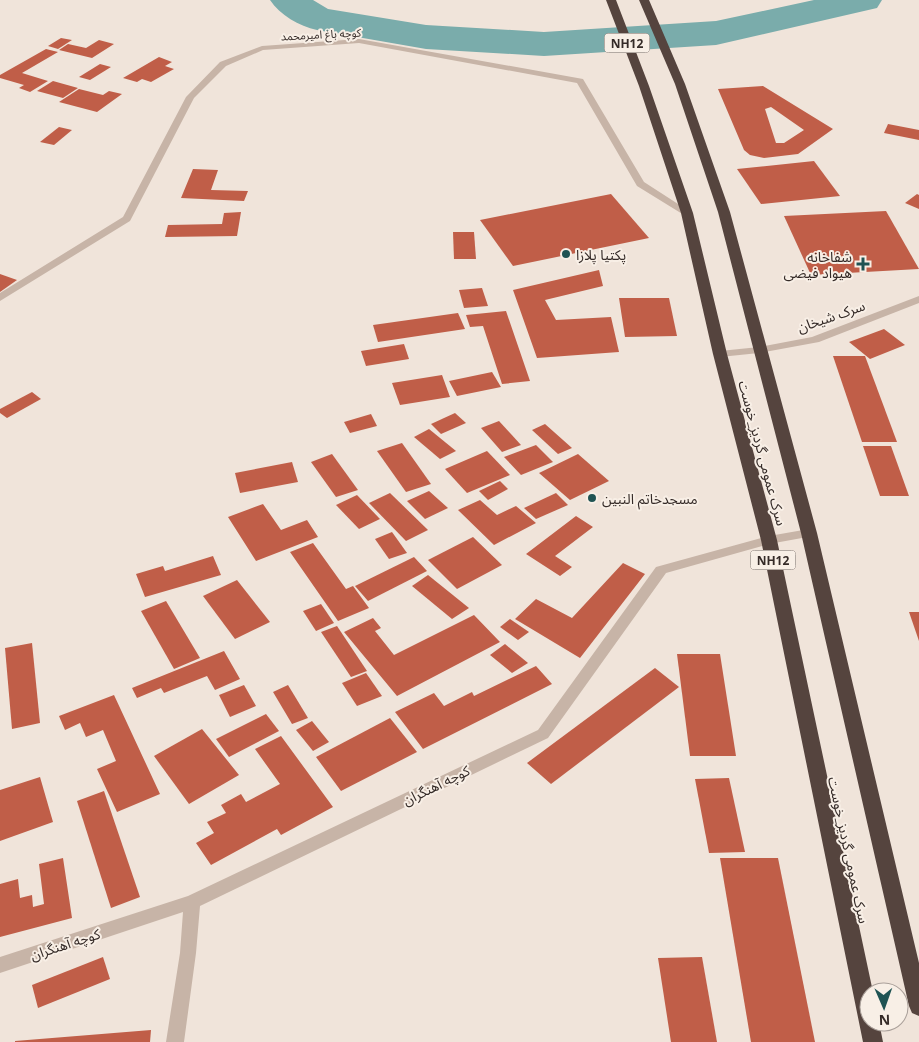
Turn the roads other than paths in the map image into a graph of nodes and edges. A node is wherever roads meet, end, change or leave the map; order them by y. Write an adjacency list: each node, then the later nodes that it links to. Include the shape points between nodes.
1 (611, 0): 3 (highway, سرک عمومی گردیز_خوست / NH12)
2 (644, 0): 6 (highway, سرک عمومی گردیز_خوست / NH12, via 680,84 724,212)
3 (687, 213): 4 (street, کوچه باغ امیرمحمد, via 640,184 580,81 359,41 262,48 223,64 190,97 127,220); 7 (highway, سرک عمومی گردیز_خوست / NH12)
4 (0, 298)
5 (919, 299): 6 (street, سرک شیخان, via 815,340)
6 (759, 350): 7 (street, سرک شیخان); 8 (highway, سرک عمومی گردیز_خوست / NH12)
7 (720, 354): 9 (highway, سرک عمومی گردیز_خوست / NH12)
8 (809, 533): 9 (street, کوچه آهنگران); 12 (highway, سرک عمومی گردیز_خوست / NH12)
9 (769, 540): 10 (street, کوچه آهنگران, via 661,570 542,734); 14 (highway, سرک عمومی گردیز_خوست / NH12)
10 (192, 902): 11 (street, کوچه آهنگران); 13 (street)
11 (0, 965)
12 (919, 1006)
13 (175, 1042)
14 (873, 1042)

